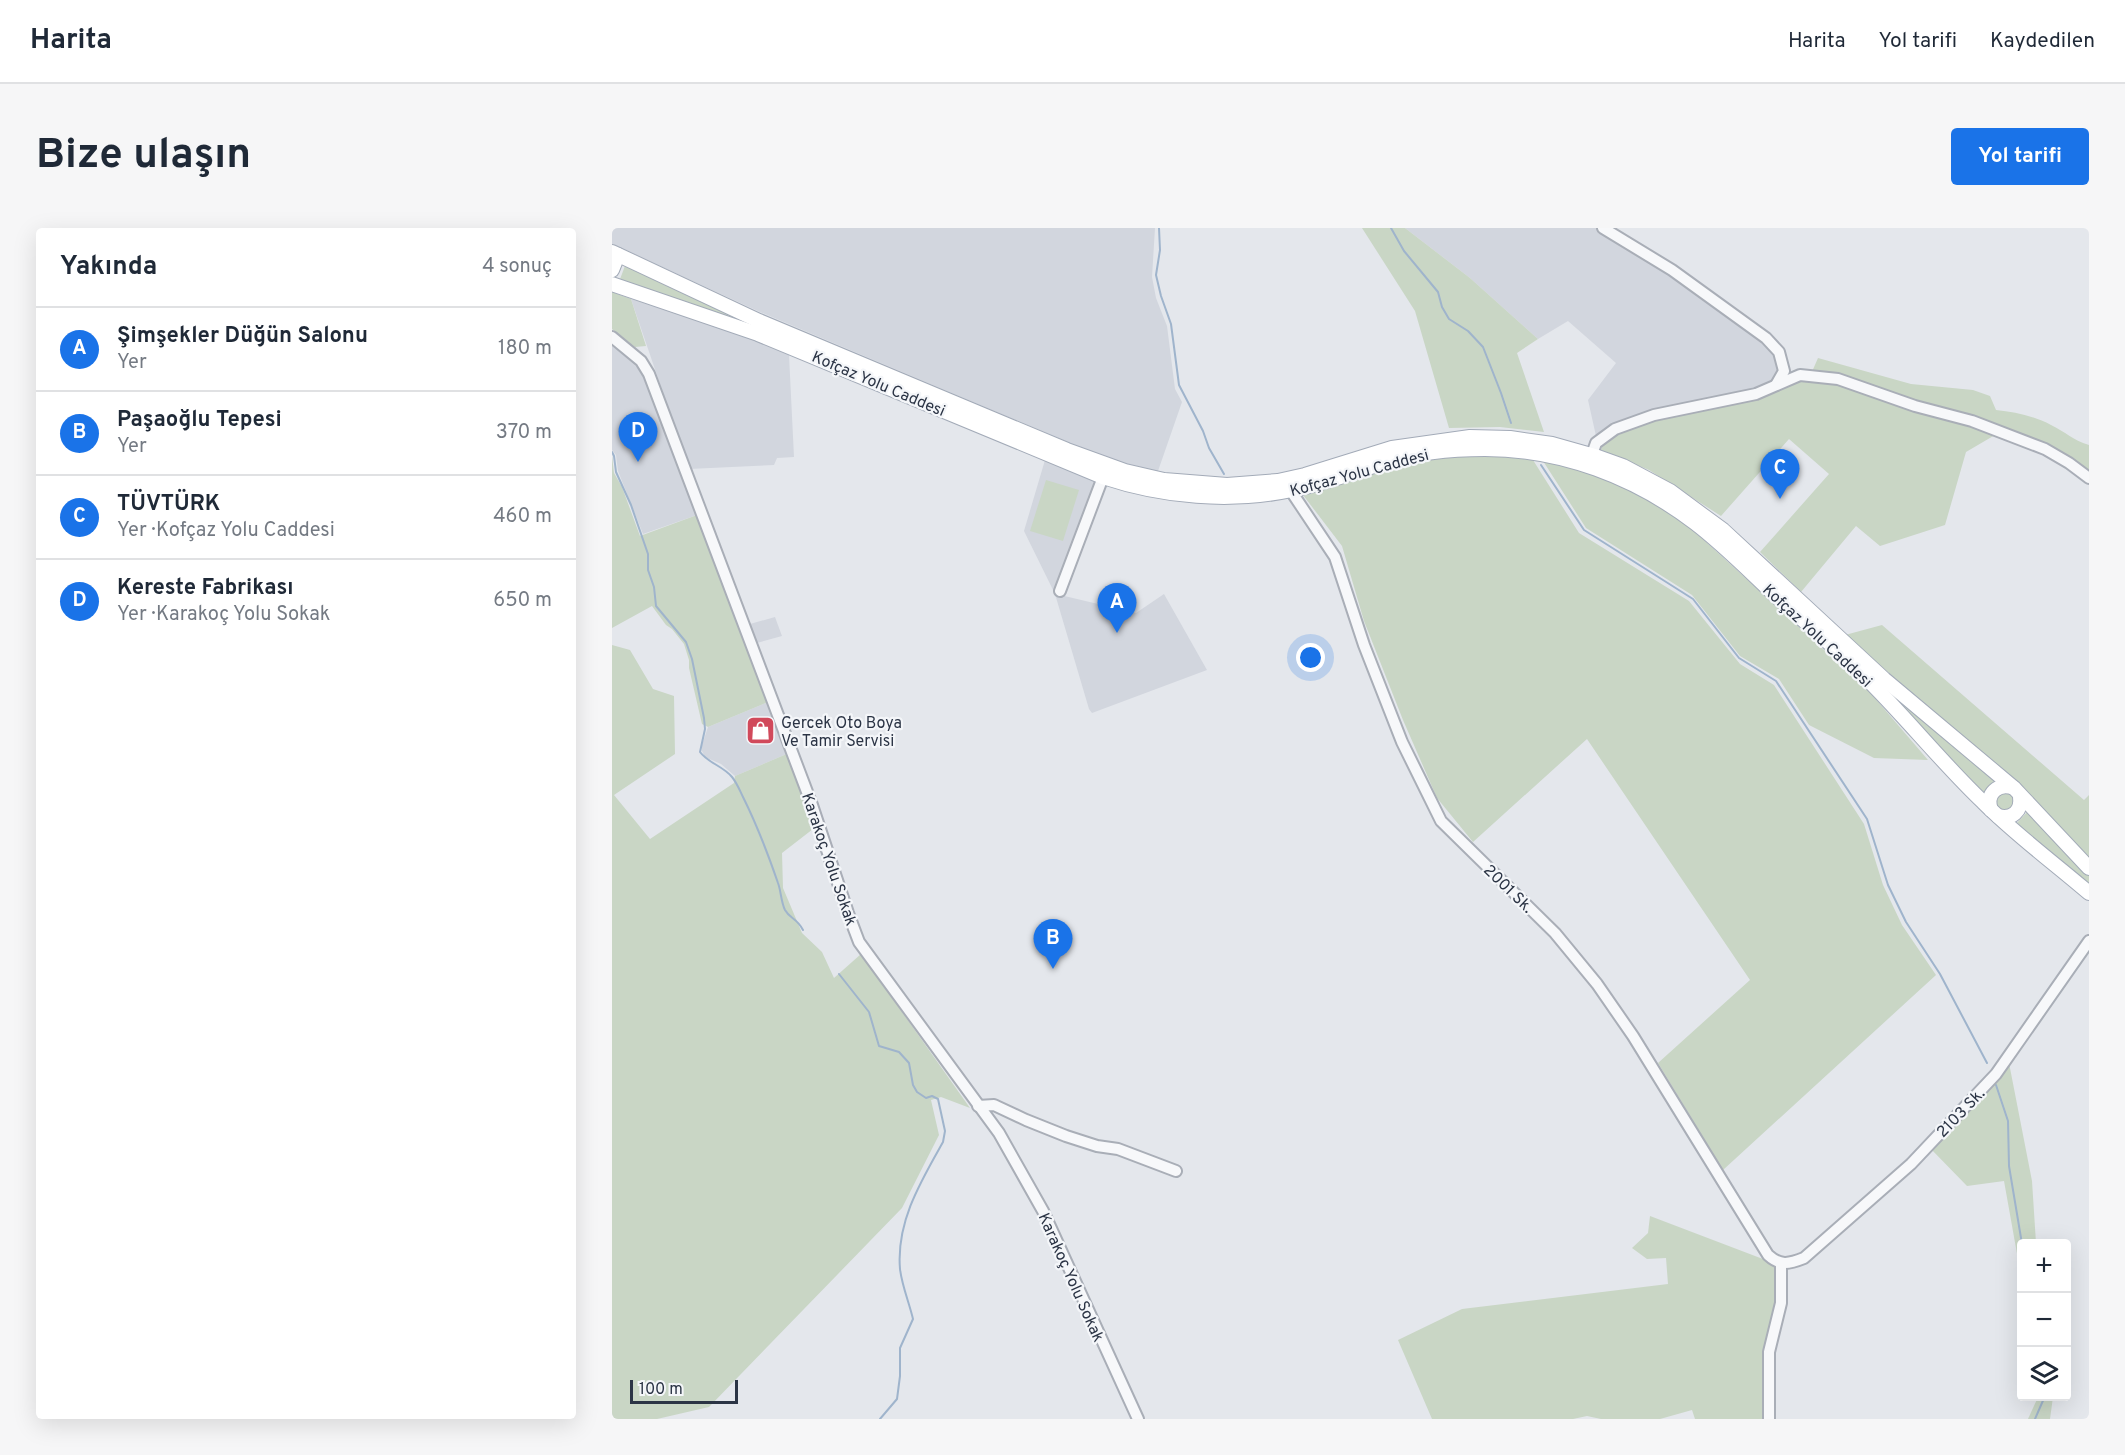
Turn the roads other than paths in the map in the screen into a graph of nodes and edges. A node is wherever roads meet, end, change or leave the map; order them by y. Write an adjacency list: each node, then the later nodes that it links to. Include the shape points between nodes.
1 (1604, 228): 6 (street, via 1672,270 1766,338 1779,352 1784,371)
2 (615, 254): 3 (main road); 7 (main road, Kofçaz Yolu Caddesi, via 739,312 1057,445 1125,471 1164,480 1227,485 1278,481 1392,448 1470,437 1532,440)
3 (612, 270)
4 (612, 284): 8 (main road, Kofçaz Yolu Caddesi, via 793,348)
5 (612, 337): 17 (street, Karakoç Yolu Sokak, via 641,361 649,374 809,794 860,942)
6 (1776, 385): 7 (street, via 1756,394 1654,415 1615,429 1596,443); 9 (street, via 1800,375 1838,379 1972,421 2045,449)
7 (1590, 460): 10 (main road, Kofçaz Yolu Caddesi, via 1504,449 1435,452 1390,461); 12 (main road, Kofçaz Yolu Caddesi, via 1646,477 1707,516 1884,679); 13 (main road, Kofçaz Yolu Caddesi, via 1678,510 1716,540 1863,675)
8 (1103, 477): 10 (main road, Kofçaz Yolu Caddesi, via 1199,496); 11 (street)
9 (2089, 478)
10 (1292, 491): 19 (street, 2001 Sk., via 1335,557 1402,742 1441,821 1555,933 1597,984 1634,1036 1768,1255)
11 (1060, 591)
12 (2017, 792): 13 (main road, via 2017,812 2008,817); 13 (main road, via 2003,786 1993,791 1989,800); 14 (main road, Kofçaz Yolu Caddesi)
13 (1994, 813): 15 (main road, Kofçaz Yolu Caddesi)
14 (2089, 868)
15 (2089, 893)
16 (2089, 941): 19 (street, 2103 Sk., via 1996,1074 1911,1164 1804,1258 1793,1263)
17 (978, 1106): 18 (street, via 994,1105 1066,1136 1118,1149); 20 (street, Karakoç Yolu Sokak, via 999,1133 1043,1211)
18 (1176, 1171)
19 (1778, 1262): 21 (street, via 1782,1304 1769,1353)
20 (1138, 1419)
21 (1769, 1419)

